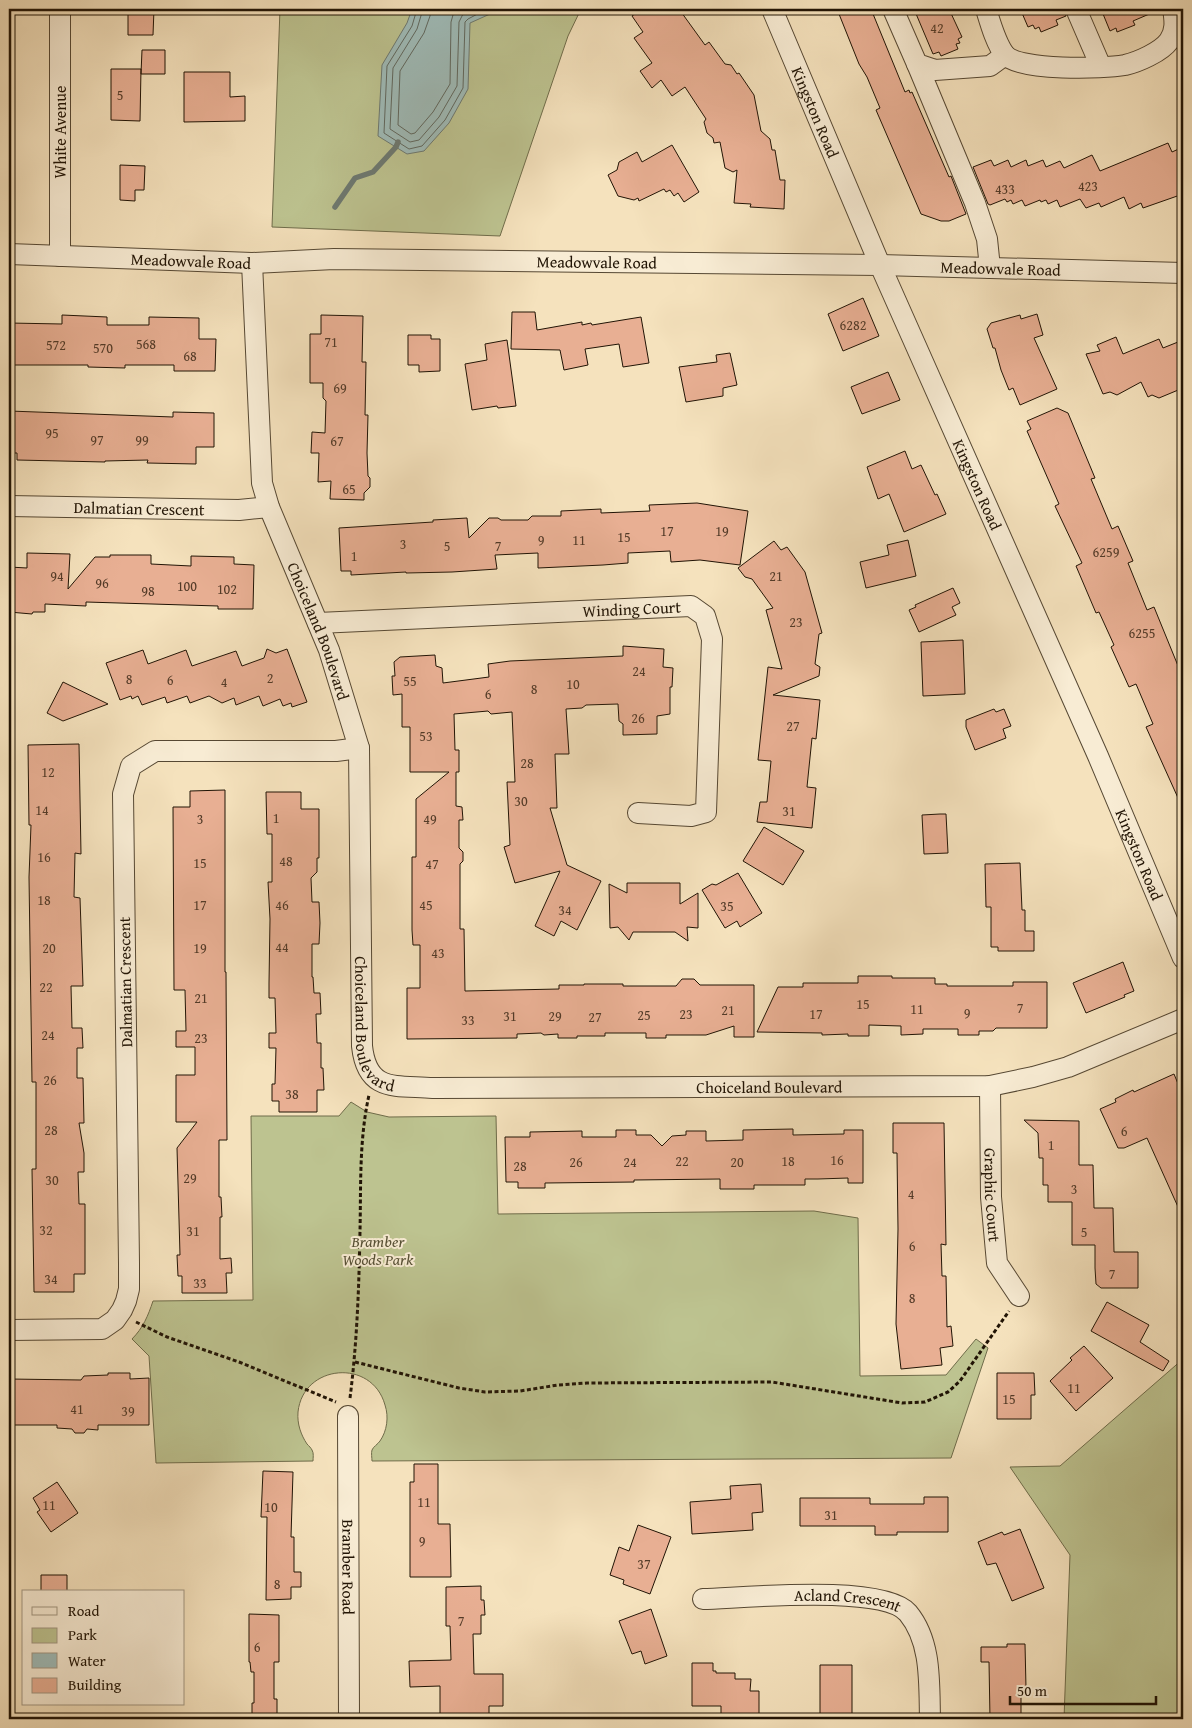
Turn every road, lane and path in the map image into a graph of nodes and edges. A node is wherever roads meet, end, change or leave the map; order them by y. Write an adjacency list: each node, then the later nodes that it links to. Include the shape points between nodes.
1 (60, 9): 11 (street, White Avenue)
2 (772, 9): 13 (street, Kingston Road)
3 (893, 9): 8 (street)
4 (986, 9): 7 (street)
5 (1076, 9): 9 (street)
6 (1173, 9): 9 (street, via 1176,29 1159,51 1127,64)
7 (1005, 55): 8 (street, via 990,66 935,70); 9 (street, via 1017,62 1034,65)
8 (917, 64): 14 (street, via 975,203 987,239)
9 (1101, 67)
10 (9, 254): 11 (street, Meadowvale Road)
11 (60, 256): 12 (street, Meadowvale Road)
12 (252, 262): 13 (street, Meadowvale Road, via 334,259); 17 (street, Choiceland Boulevard, via 262,483)
13 (880, 265): 14 (street, Meadowvale Road); 21 (street, Kingston Road, via 1098,756)
14 (990, 268): 15 (street, Meadowvale Road)
15 (1183, 273)
16 (9, 506): 17 (street, Dalmatian Crescent, via 239,510)
17 (268, 507): 18 (street, Choiceland Boulevard)
18 (318, 623): 19 (street, Choiceland Boulevard); 20 (street, Winding Court, via 691,606 705,616 712,639 706,812 691,816)
19 (359, 748): 23 (street, Choiceland Boulevard, via 362,1046 366,1067); 27 (street, Dalmatian Crescent, via 336,752 155,751 131,766 123,794 129,1289 122,1310 102,1329)
20 (638, 813)
21 (1183, 958)
22 (1183, 1019): 24 (street, Choiceland Boulevard, via 1068,1067)
23 (373, 1078): 24 (street, Choiceland Boulevard, via 386,1084 433,1088); 28 (path, via 360,1166)
24 (990, 1086): 25 (street, Graphic Court, via 991,1198 997,1263)
25 (1019, 1296): 28 (path, via 960,1381 948,1392 916,1404 772,1382 587,1383 485,1392)
26 (142, 1325): 29 (path, via 334,1400)
27 (9, 1330)
28 (355, 1362): 29 (path)
29 (348, 1416): 31 (street, Bramber Road)
30 (703, 1599): 32 (street, Acland Crescent, via 842,1595 897,1605 915,1624 925,1649)
31 (349, 1719)
32 (930, 1719)

